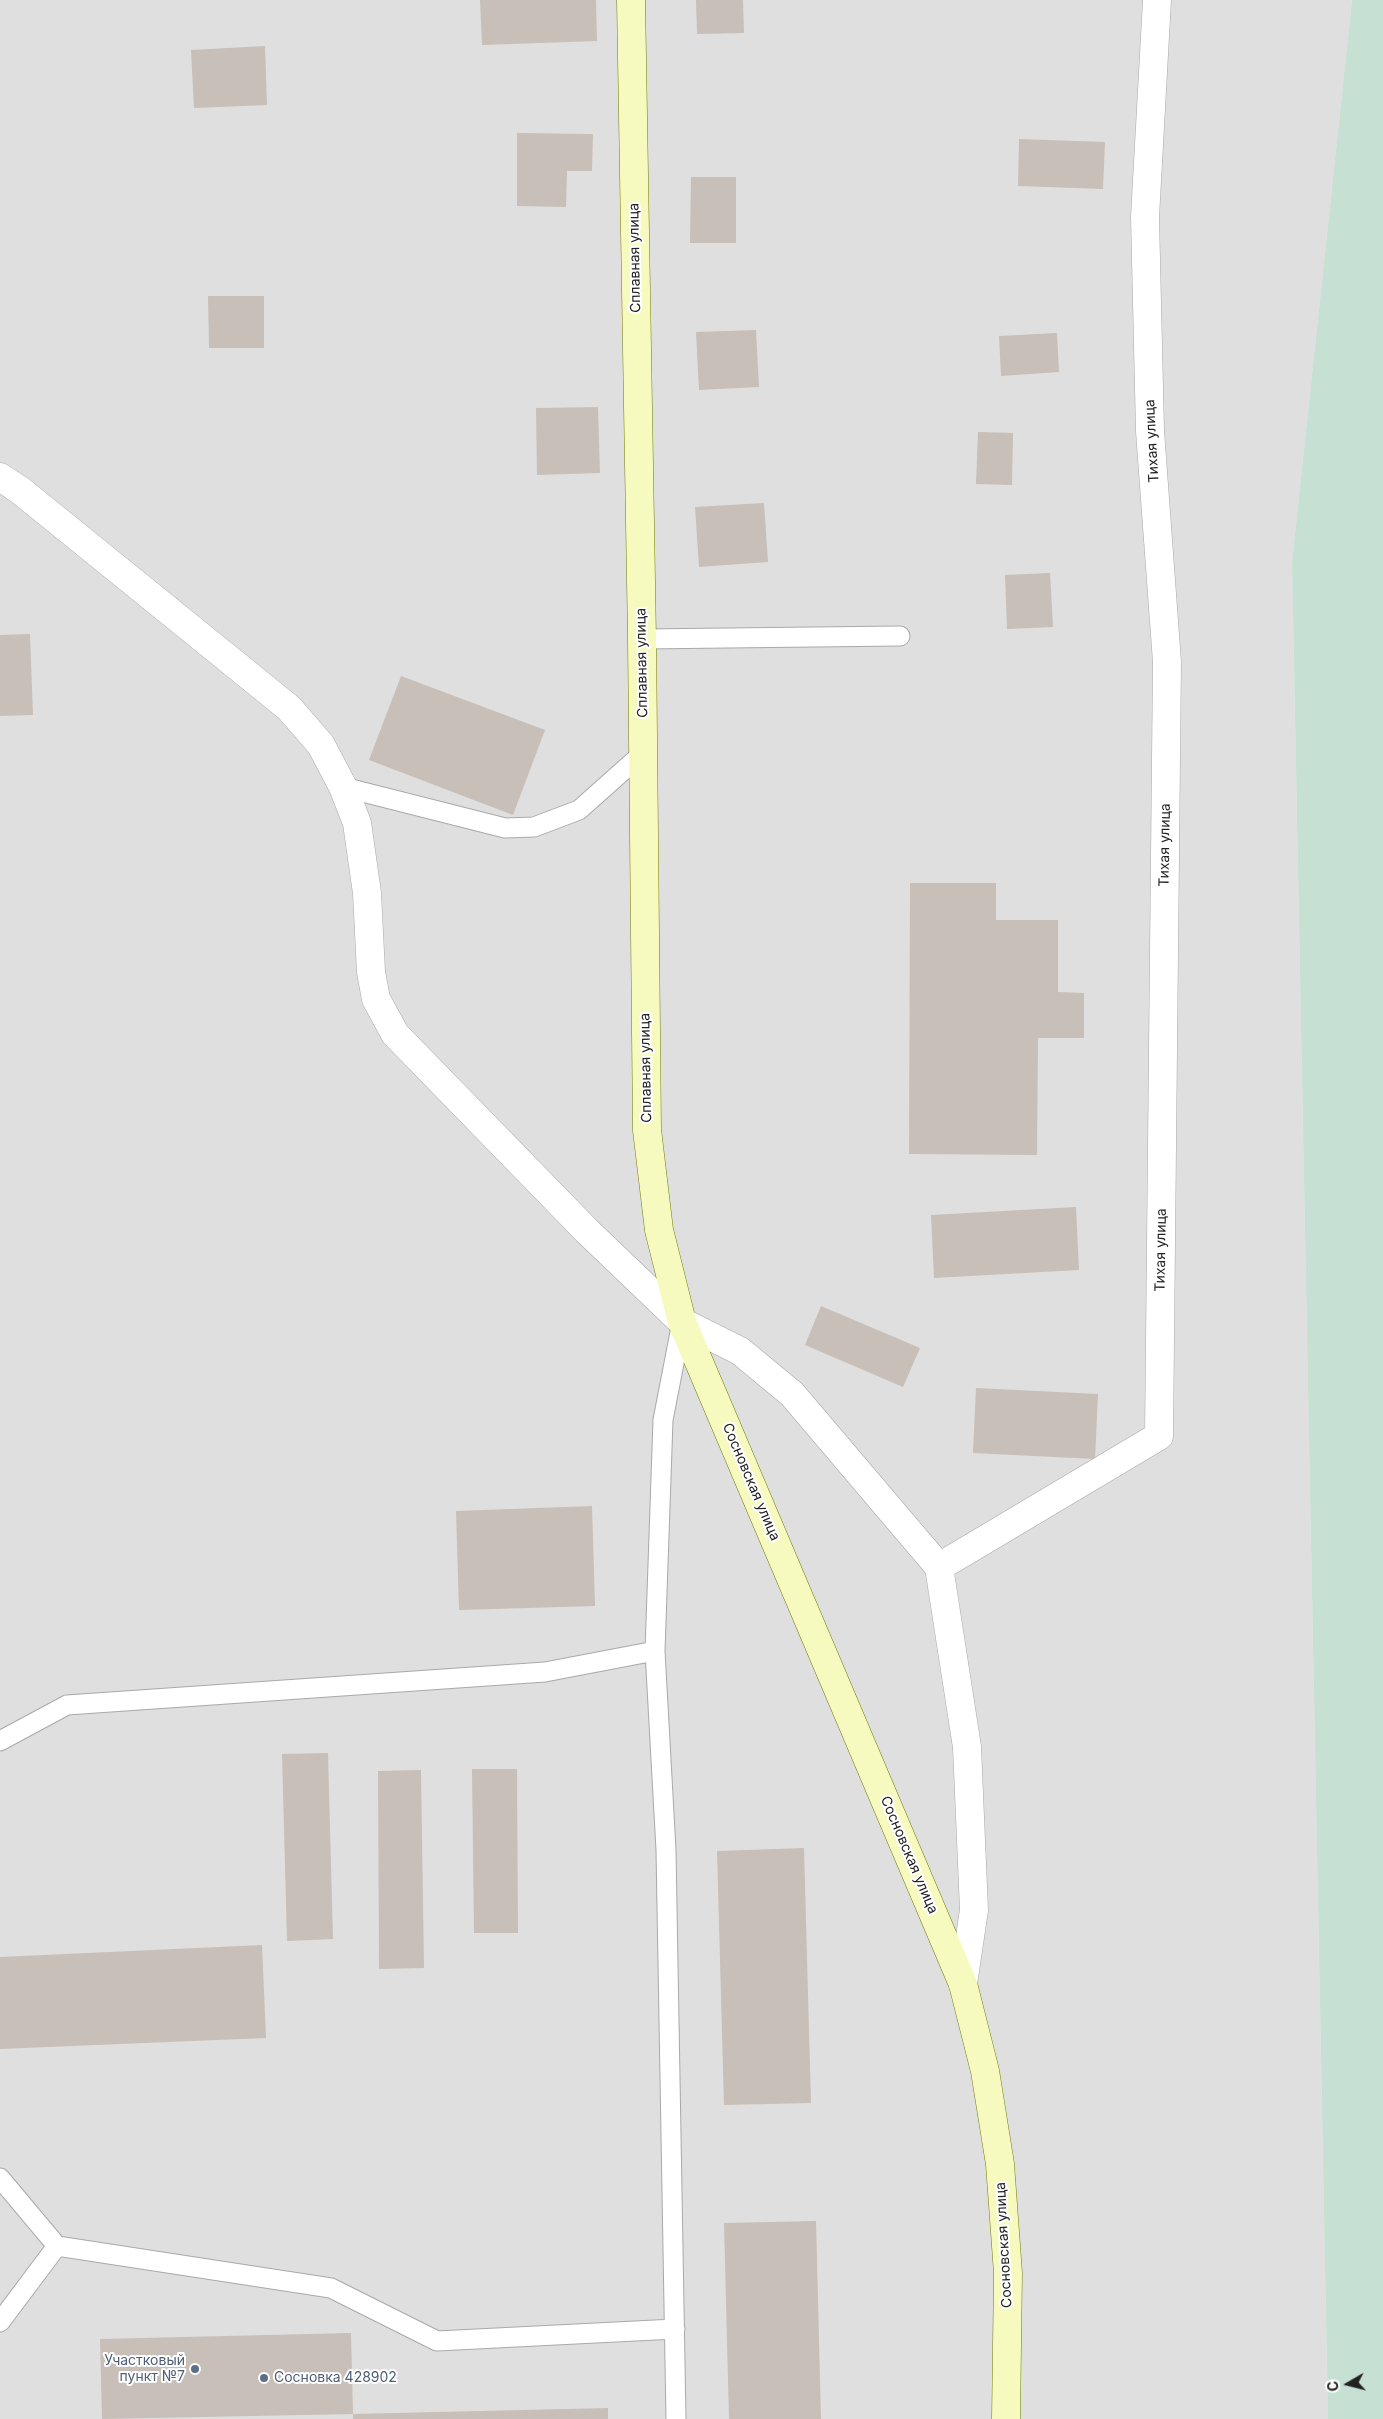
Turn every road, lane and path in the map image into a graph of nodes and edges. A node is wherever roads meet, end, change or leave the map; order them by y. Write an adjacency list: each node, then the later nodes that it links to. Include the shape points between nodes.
1 (631, 0): 5 (street, Сплавная улица)
2 (1157, 0): 9 (street, Тихая улица, via 1145,217 1150,431 1168,662 1159,1436)
3 (0, 477): 7 (street, via 289,708 321,745)
4 (900, 636): 5 (lane)
5 (642, 639): 6 (street, Сплавная улица)
6 (643, 753): 7 (lane, via 579,810 534,828 505,828); 8 (street, Сплавная улица, via 647,1130 659,1230)
7 (343, 786): 8 (street, via 357,823 376,999 395,1034)
8 (682, 1322): 9 (street, via 740,1351 792,1394); 10 (lane, via 663,1420); 12 (street, Сосновская улица)
9 (939, 1567): 12 (street, via 966,1747 974,1910)
10 (655, 1650): 11 (lane, via 545,1672 67,1705); 16 (lane, via 666,1850)
11 (0, 1741)
12 (963, 1984): 18 (street, Сосновская улица, via 985,2071 1000,2164 1008,2273)
13 (0, 2178): 14 (lane)
14 (57, 2246): 15 (lane); 16 (lane, via 331,2288 437,2341)
15 (0, 2322)
16 (675, 2329): 17 (lane)
17 (676, 2419)
18 (1006, 2419)

